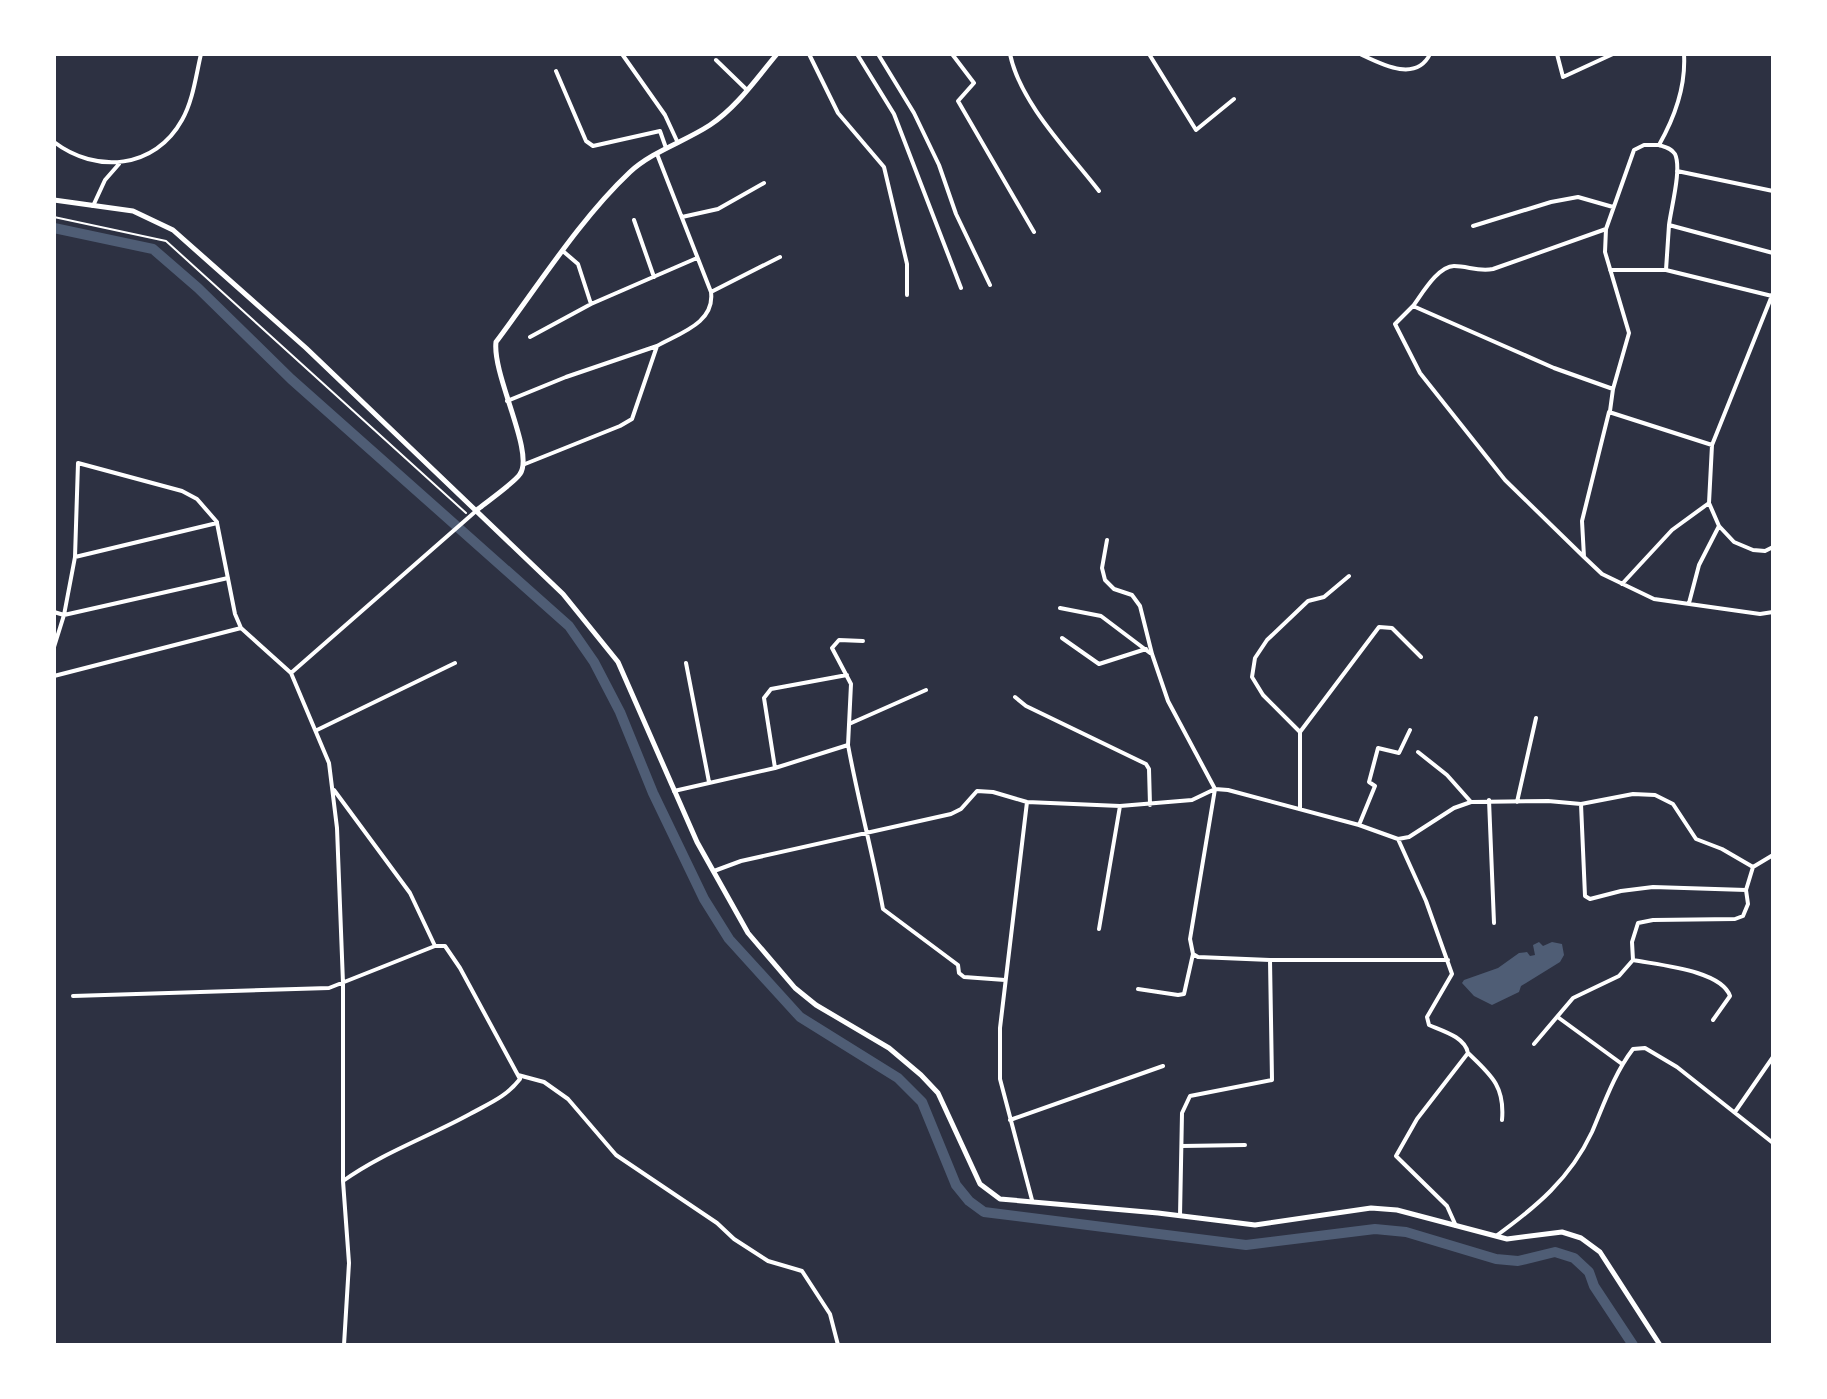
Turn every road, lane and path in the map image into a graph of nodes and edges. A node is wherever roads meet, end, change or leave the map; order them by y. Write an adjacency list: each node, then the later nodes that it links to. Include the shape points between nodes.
1 (201, 54): 24 (street, via 184,118 167,142)
2 (622, 54): 19 (street)
3 (777, 54): 17 (main road)
4 (809, 54): 50 (street, via 838,113 884,167 907,264)
5 (857, 54): 47 (street, via 894,114)
6 (878, 54): 46 (street, via 914,113)
7 (952, 54): 38 (street, via 974,83 958,101)
8 (1010, 54): 27 (street, via 1029,99)
9 (1149, 54): 18 (street, via 1196,130)
10 (1360, 54): 11 (street, via 1410,70 1422,66)
11 (1430, 54)
12 (1557, 54): 13 (street, via 1563,77)
13 (1613, 54)
14 (1684, 54): 21 (street, via 1674,119)
15 (716, 60): 17 (street)
16 (556, 71): 22 (street, via 586,141 593,146 660,131)
17 (747, 90): 19 (main road, via 731,110)
18 (1234, 99)
19 (677, 141): 22 (main road)
20 (54, 142): 24 (street, via 71,155)
21 (1659, 145): 25 (street, via 1676,156); 31 (street, via 1634,150)
22 (666, 148): 23 (main road)
23 (657, 154): 33 (street); 39 (main road, via 633,169 601,202)
24 (119, 163): 30 (street)
25 (1677, 171): 28 (street); 35 (street)
26 (764, 183): 33 (street, via 718,209)
27 (1099, 191)
28 (1773, 191)
29 (54, 200): 30 (main road)
30 (93, 206): 61 (main road, via 133,211 173,230)
31 (1613, 207): 36 (street, via 1578,197); 37 (street)
32 (54, 217): 62 (path, via 166,241)
33 (681, 218): 42 (street)
34 (634, 220): 45 (street)
35 (1669, 225): 40 (street); 44 (street)
36 (1473, 226)
37 (1606, 229): 43 (street); 52 (street, via 1493,269 1445,268)
38 (1034, 232)
39 (564, 252): 51 (street, via 578,264); 56 (main road, via 496,342)
40 (1773, 253)
41 (780, 257): 48 (street)
42 (697, 258): 45 (street); 48 (street)
43 (1610, 270): 44 (street); 55 (street, via 1629,333)
44 (1666, 270): 49 (street)
45 (654, 277): 51 (street)
46 (990, 285)
47 (961, 288)
48 (711, 292): 54 (street, via 713,305 703,321)
49 (1772, 294): 58 (street)
50 (907, 295)
51 (591, 304): 53 (street)
52 (1413, 306): 55 (street); 68 (street, via 1395,324 1420,373 1505,480)
53 (530, 337)
54 (657, 346): 56 (street); 59 (street, via 632,419)
55 (1613, 389): 57 (street)
56 (507, 401): 59 (main road)
57 (1609, 412): 58 (street); 68 (street, via 1582,521)
58 (1712, 445): 60 (street)
59 (525, 464): 61 (main road, via 519,476)
60 (1709, 503): 64 (street); 71 (street, via 1672,530)
61 (478, 509): 62 (street); 102 (main road, via 563,594 618,662)
62 (470, 517): 86 (street)
63 (217, 523): 67 (street); 67 (street, via 197,499 182,491 78,463); 70 (street)
64 (1719, 526): 66 (street, via 1734,542 1753,550); 72 (street, via 1699,565)
65 (1107, 540): 82 (street, via 1105,580 1132,595 1140,606)
66 (1773, 547)
67 (75, 557): 76 (street)
68 (1584, 557): 71 (street)
69 (1349, 576): 95 (street, via 1324,597 1308,601 1255,658 1252,677)
70 (228, 578): 76 (street); 77 (street)
71 (1622, 584): 72 (street, via 1654,599)
72 (1689, 603): 75 (street)
73 (1060, 608): 81 (street, via 1101,616)
74 (54, 612): 76 (street)
75 (1773, 612)
76 (64, 615): 80 (street)
77 (241, 628): 86 (street); 88 (street)
78 (1062, 638): 81 (street, via 1099,664)
79 (863, 641): 87 (street, via 839,640 832,648)
80 (54, 647)
81 (1146, 649): 82 (street)
82 (1152, 654): 101 (street, via 1168,701)
83 (1421, 657): 95 (street, via 1392,628 1379,627)
84 (455, 663): 93 (street)
85 (686, 663): 99 (street)
86 (291, 673): 93 (street)
87 (847, 675): 92 (street); 98 (street, via 766,693)
88 (54, 676)
89 (926, 690): 92 (street)
90 (1015, 697): 108 (street, via 1146,764)
91 (1536, 718): 106 (street)
92 (849, 724): 96 (street)
93 (317, 730): 100 (street)
94 (1410, 730): 111 (street, via 1399,753 1378,748 1369,782 1375,786)
95 (1300, 732): 110 (street)
96 (848, 745): 98 (street); 112 (street)
97 (1418, 752): 105 (street)
98 (775, 768): 99 (street)
99 (709, 783): 102 (street)
100 (332, 788): 120 (street, via 410,893); 126 (street)
101 (1215, 789): 108 (street, via 1192,800); 110 (street); 121 (street, via 1190,939)
102 (674, 791): 116 (main road)
103 (1489, 800): 105 (street); 106 (street); 118 (street)
104 (1027, 802): 109 (street); 112 (street, via 977,791 951,814); 125 (street)
105 (1471, 802): 113 (street)
106 (1517, 802): 107 (street)
107 (1581, 804): 115 (street, via 1655,795 1673,804 1696,839); 117 (street, via 1585,896 1590,899 1653,887)
108 (1150, 805): 109 (street)
109 (1120, 806): 119 (street)
110 (1300, 809): 111 (street)
111 (1359, 825): 113 (street)
112 (869, 833): 116 (street); 125 (street, via 883,909 958,965 964,977)
113 (1398, 839): 123 (street)
114 (1773, 855): 115 (street)
115 (1753, 867): 117 (street)
116 (714, 871): 144 (main road, via 748,933 795,988 889,1048 938,1093 980,1184 1000,1199)
117 (1746, 890): 124 (street, via 1748,904 1743,916 1735,919 1638,923)
118 (1494, 923)
119 (1099, 929)
120 (435, 946): 126 (street); 136 (street, via 445,946 460,968)
121 (1193, 954): 122 (street); 127 (street, via 1184,994)
122 (1270, 960): 123 (street); 142 (street, via 1272,1080 1190,1096 1182,1113)
123 (1448, 960): 132 (street, via 1450,980 1427,1017 1429,1025 1457,1038)
124 (1633, 960): 129 (street, via 1619,976 1573,998); 130 (street, via 1711,977 1730,996)
125 (1005, 980): 138 (street, via 1000,1079)
126 (343, 983): 128 (street, via 329,988); 143 (street)
127 (1138, 989)
128 (73, 996)
129 (1558, 1017): 131 (street); 134 (street)
130 (1713, 1020)
131 (1534, 1044)
132 (1468, 1053): 139 (street, via 1502,1094); 146 (street, via 1396,1156 1447,1206)
133 (1773, 1057): 137 (street)
134 (1622, 1064): 137 (street, via 1633,1049 1645,1048); 147 (street, via 1568,1172 1538,1206)
135 (1163, 1066): 138 (street)
136 (518, 1075): 143 (street, via 509,1093 368,1163); 149 (street, via 544,1082 568,1099 616,1155 734,1239 768,1261 802,1271 830,1314)
137 (1735, 1112): 140 (street)
138 (1010, 1120): 144 (street)
139 (1502, 1120)
140 (1773, 1143)
141 (1245, 1145): 142 (street)
142 (1182, 1146): 145 (street)
143 (343, 1181): 148 (street, via 349,1263)
144 (1032, 1200): 145 (main road)
145 (1180, 1216): 146 (main road, via 1255,1225 1371,1208)
146 (1456, 1226): 147 (main road)
147 (1496, 1236): 150 (main road, via 1562,1232 1581,1238 1600,1252)
148 (344, 1345)
149 (838, 1345)
150 (1660, 1345)

